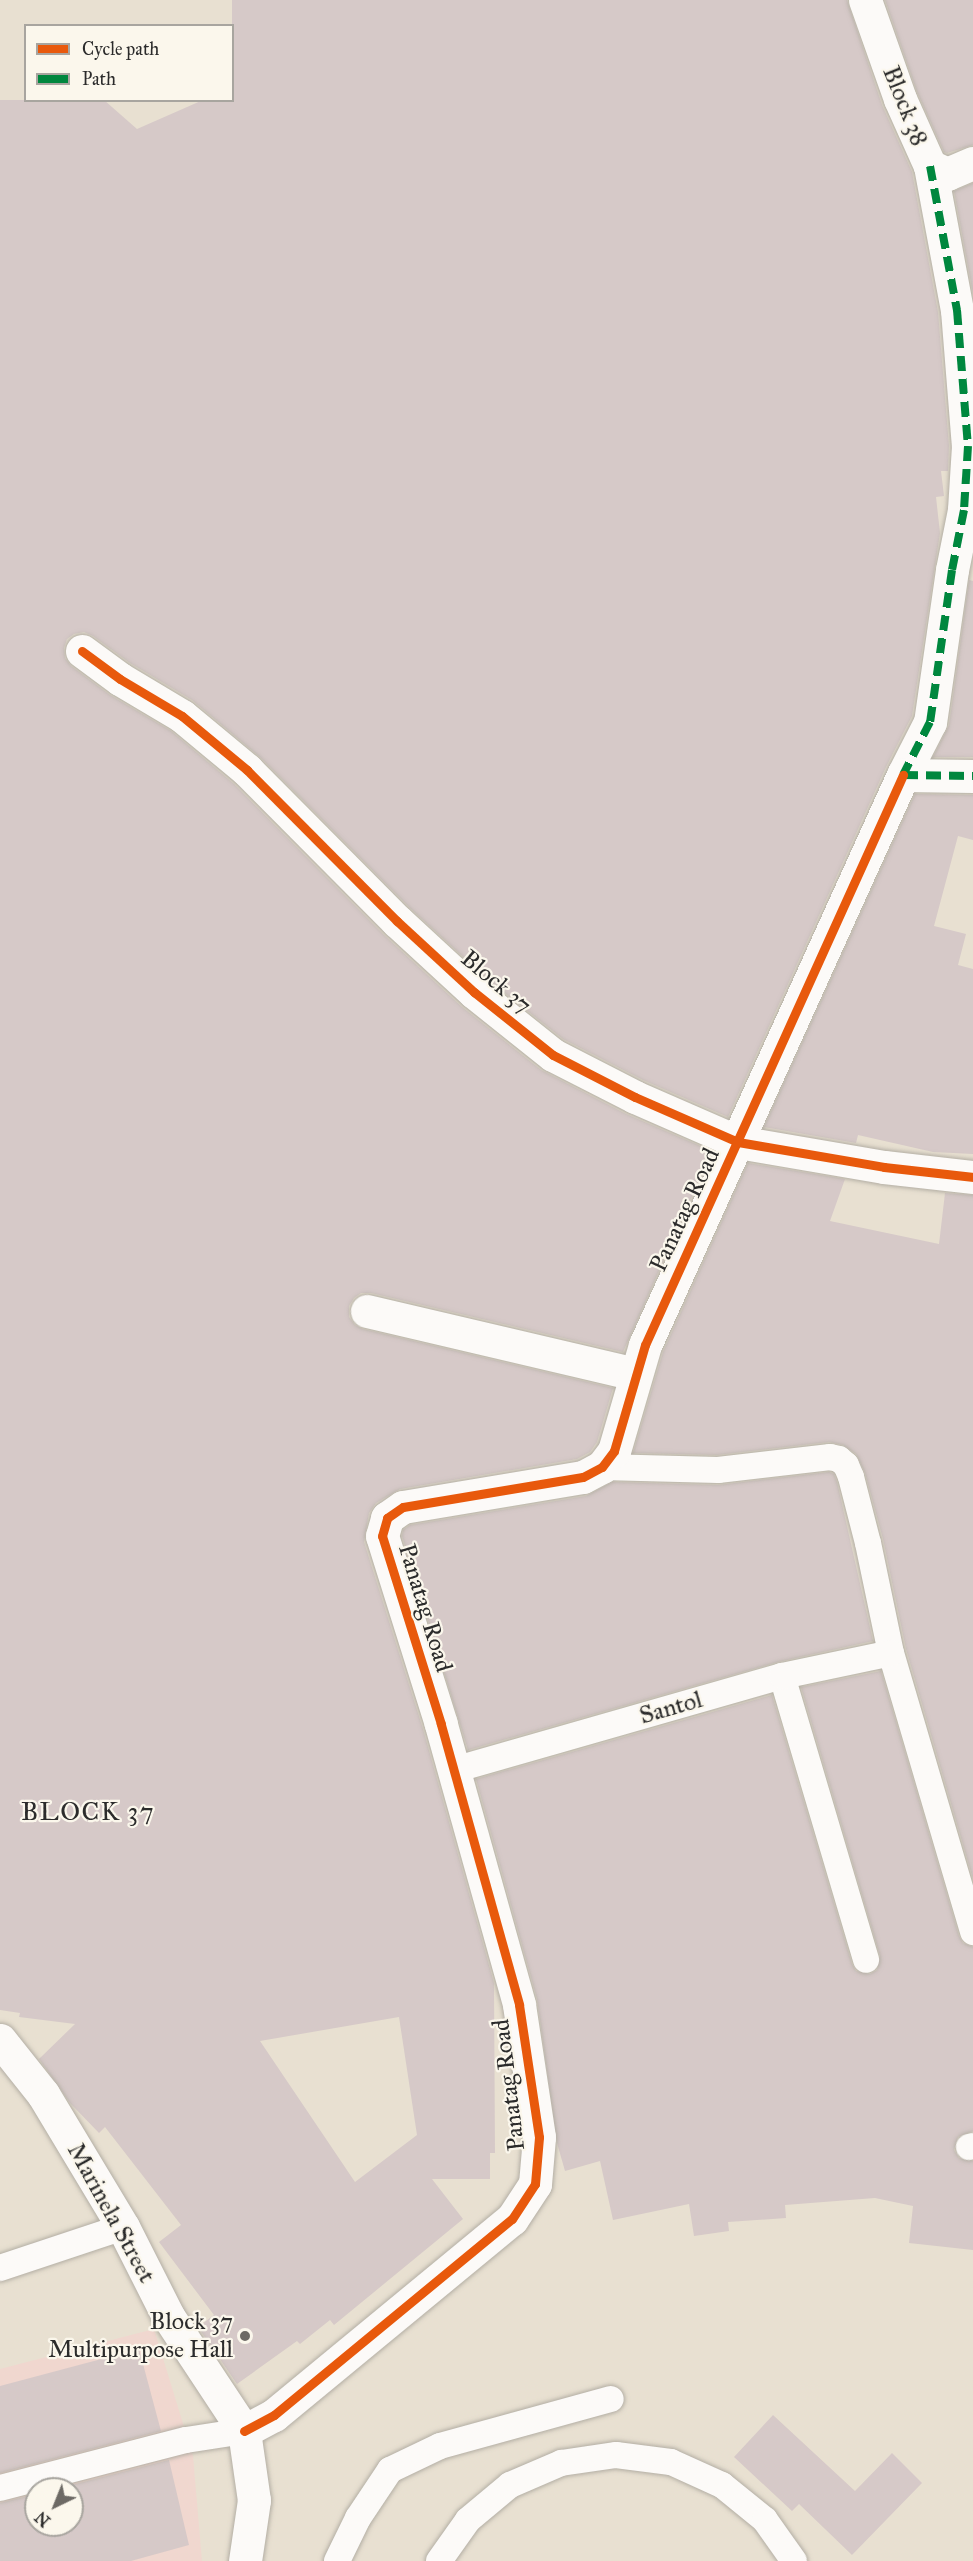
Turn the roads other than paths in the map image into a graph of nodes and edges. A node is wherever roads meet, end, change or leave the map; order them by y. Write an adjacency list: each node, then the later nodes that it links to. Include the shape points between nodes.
1 (865, 0): 3 (street, Block 38, via 900,99)
2 (973, 163): 3 (street, Block 38, via 947,174)
3 (930, 166): 5 (street, Panatag Road, via 957,310 968,446 964,510 930,722)
4 (82, 651): 7 (street, Block 37, via 183,716 247,770 397,921 474,992 553,1055 635,1097)
5 (903, 775): 6 (street); 7 (street, Panatag Road)
6 (973, 776)
7 (738, 1142): 8 (street, Block 37, via 884,1167); 10 (street, Panatag Road)
8 (973, 1177)
9 (367, 1311): 10 (street)
10 (635, 1374): 11 (street, Panatag Road, via 614,1451)
11 (602, 1467): 12 (lane, via 718,1470 839,1459 851,1476); 14 (street, Panatag Road, via 583,1477 402,1507 387,1518 381,1536)
12 (891, 1653): 13 (lane, Santol); 15 (lane)
13 (782, 1676): 14 (lane, Santol); 16 (lane)
14 (454, 1770): 21 (street, Panatag Road, via 519,2004 539,2137 535,2184 512,2218 274,2415)
15 (973, 1932)
16 (867, 1960)
17 (0, 2040): 18 (street, Marinela Street, via 43,2094)
18 (123, 2228): 19 (lane); 21 (street, Marinela Street, via 168,2316)
19 (0, 2268)
20 (611, 2399): 24 (lane, via 440,2446 390,2470 357,2518)
21 (244, 2431): 22 (lane, via 186,2440); 23 (street, Marinela Street, via 254,2500)
22 (0, 2488)
23 (245, 2561)
24 (338, 2561)
25 (439, 2561): 26 (lane, via 468,2520 510,2485 561,2463 616,2455 671,2462 722,2485 765,2520)
26 (794, 2561)

